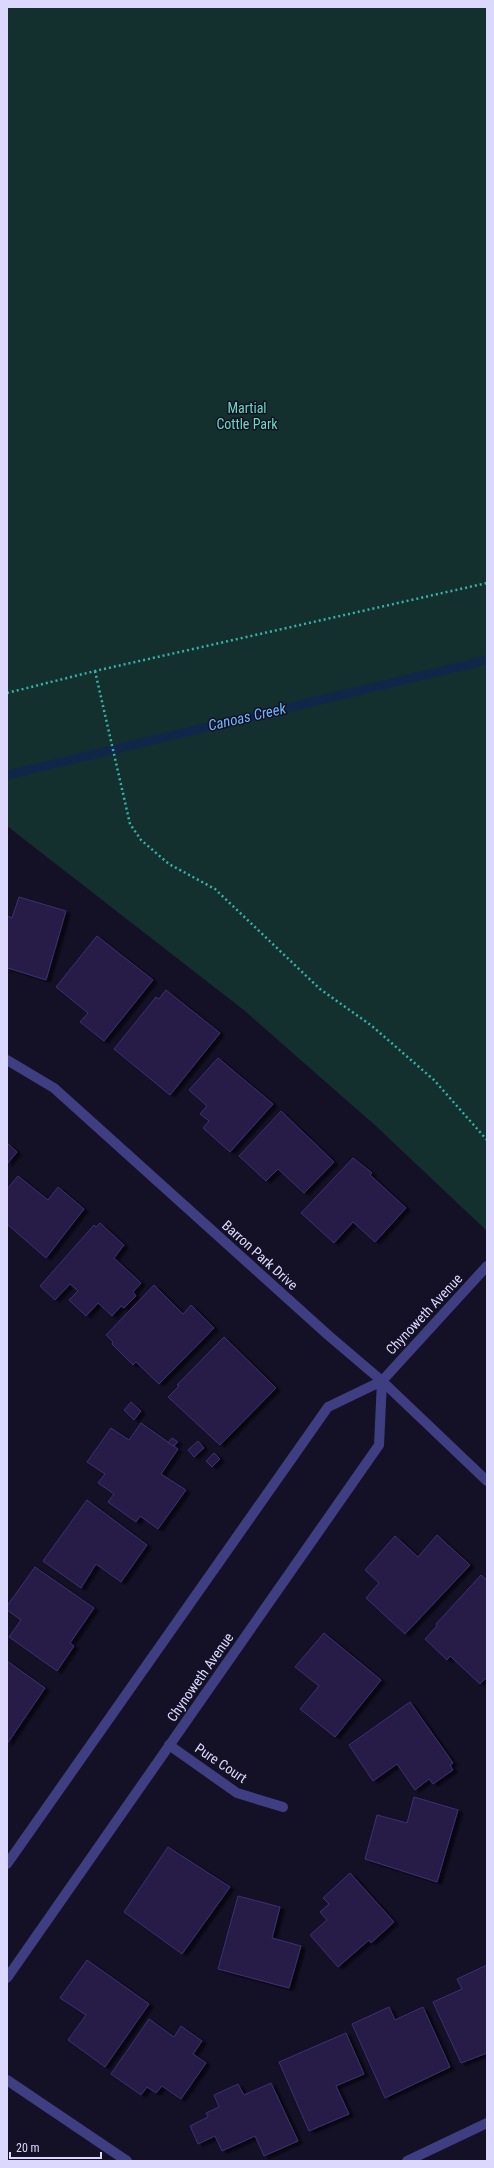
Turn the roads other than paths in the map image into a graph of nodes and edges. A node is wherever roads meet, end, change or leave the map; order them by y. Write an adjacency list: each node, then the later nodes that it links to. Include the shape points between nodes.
1 (7, 1060): 3 (street, Barron Park Drive, via 54,1088)
2 (487, 1266): 3 (street, Chynoweth Avenue)
3 (382, 1381): 4 (street, Barron Park Drive); 5 (street, Chynoweth Avenue, via 379,1445); 7 (street, Chynoweth Avenue, via 328,1407)
4 (487, 1481)
5 (169, 1745): 6 (street, Pure Court, via 237,1793); 8 (street, Chynoweth Avenue)
6 (282, 1807)
7 (7, 1864)
8 (7, 1978)
9 (7, 2080): 11 (street)
10 (487, 2123): 12 (street)
11 (127, 2161)
12 (407, 2161)

